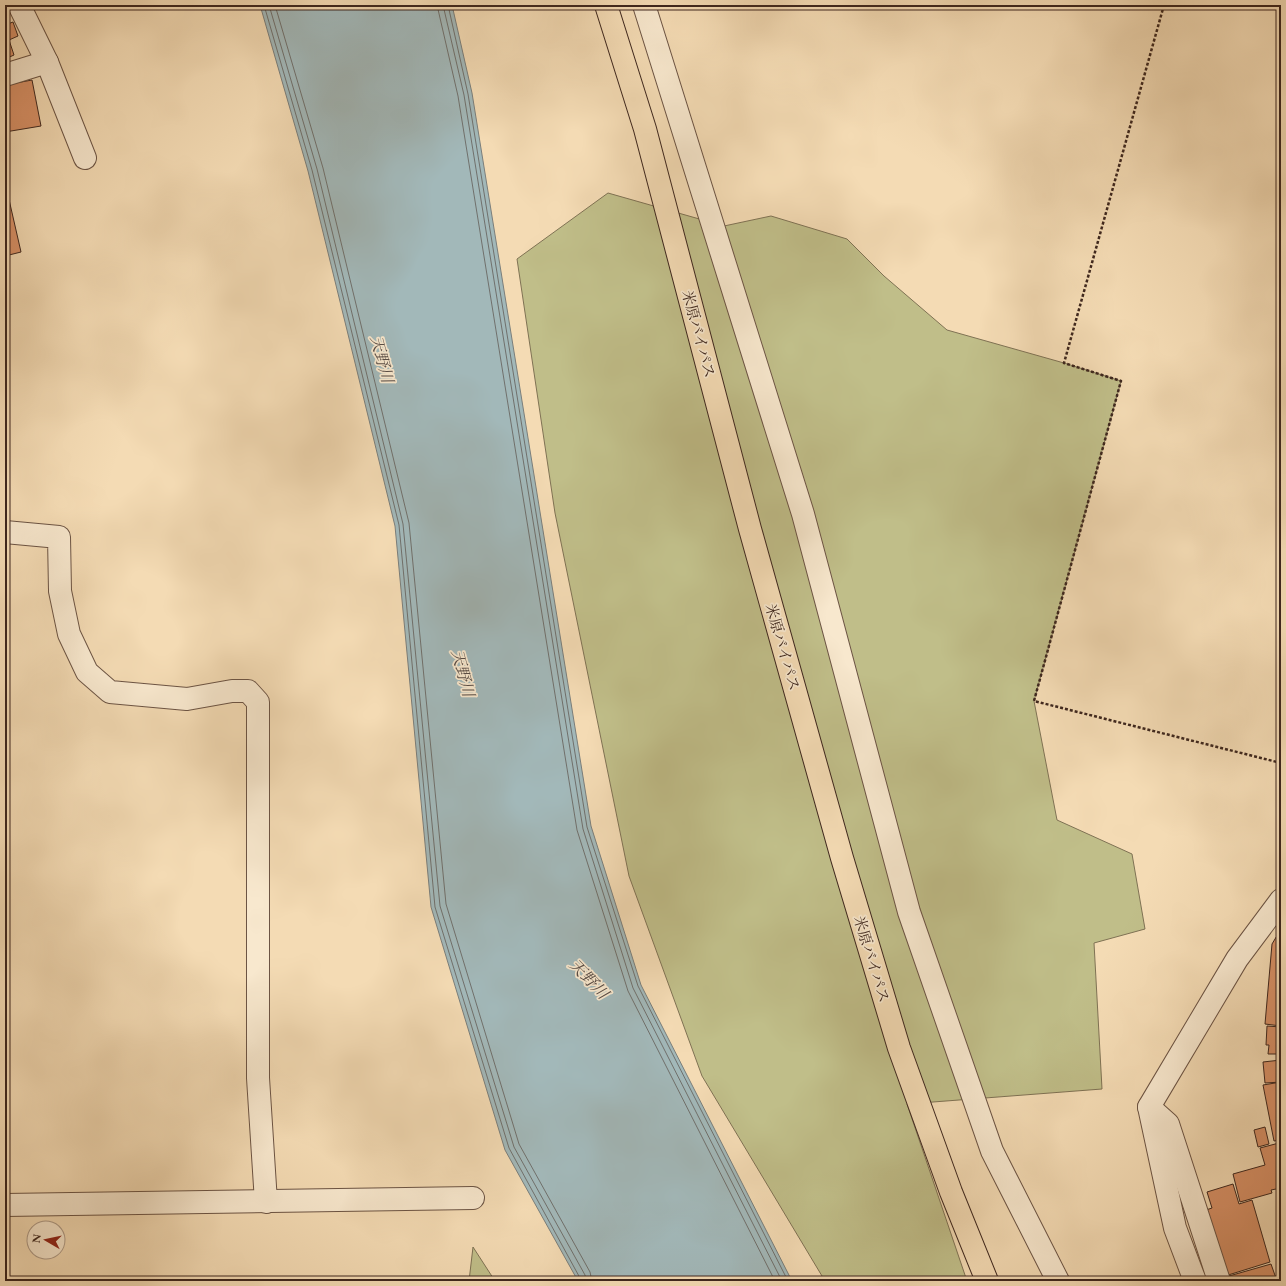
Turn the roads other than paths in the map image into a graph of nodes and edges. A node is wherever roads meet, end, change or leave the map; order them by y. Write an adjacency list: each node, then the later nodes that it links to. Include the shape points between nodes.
1 (19, 5): 4 (street)
2 (606, 5): 13 (highway, 米原バイパス, via 646,129 750,529 844,866 899,1048 951,1192)
3 (644, 5): 14 (street, via 803,514 909,912 992,1151)
4 (47, 62): 5 (street); 6 (street)
5 (5, 75)
6 (85, 158)
7 (5, 532): 11 (street, via 59,536 60,591 69,634 87,672 110,692 187,699 232,691 248,691 258,702 258,1078)
8 (1281, 900): 9 (street, via 1238,958)
9 (1149, 1107): 15 (street, via 1175,1228); 16 (street, via 1168,1124)
10 (473, 1198): 11 (street)
11 (266, 1202): 12 (street)
12 (5, 1205)
13 (987, 1281)
14 (1058, 1281)
15 (1195, 1281)
16 (1219, 1281)

